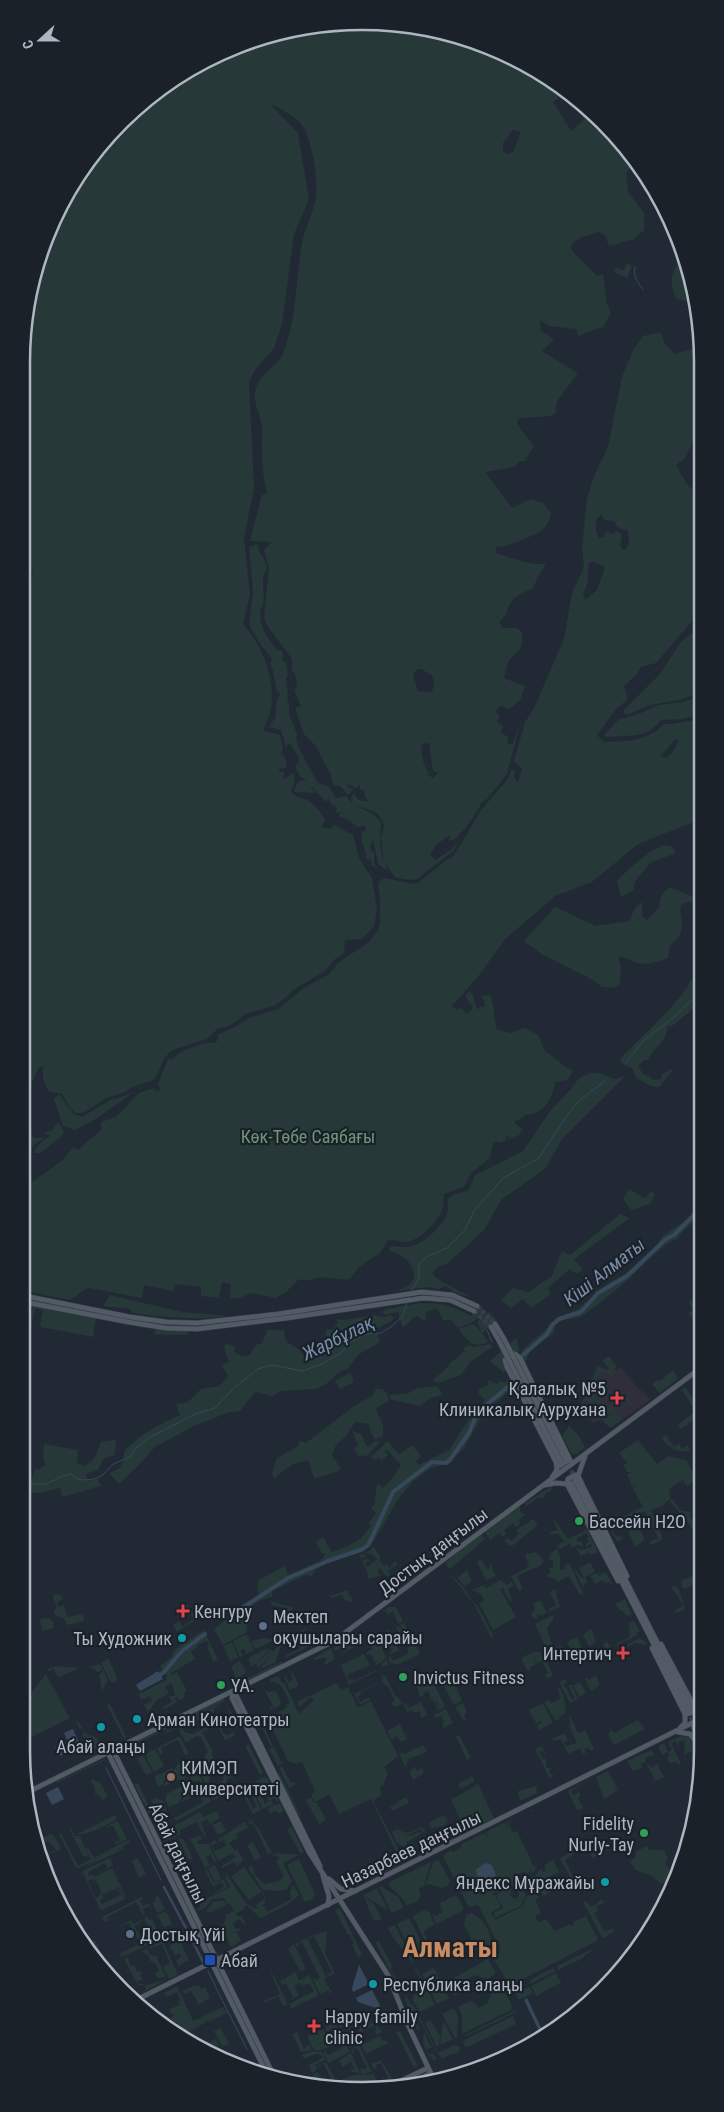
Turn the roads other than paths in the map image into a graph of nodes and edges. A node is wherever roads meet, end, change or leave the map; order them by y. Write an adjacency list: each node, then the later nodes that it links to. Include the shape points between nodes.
1 (30, 1297): 2 (main road, via 130,1317 197,1323)
2 (376, 1302): 3 (main road, via 213,1328 166,1328); 4 (main road, via 437,1295 458,1297)
3 (30, 1303)
4 (476, 1309)
5 (493, 1325): 8 (main road, bridge)
6 (515, 1354): 9 (main road, via 519,1355)
7 (505, 1360): 11 (main road)
8 (519, 1373): 12 (main road); 13 (main road); 16 (main road)
9 (528, 1374): 12 (main road); 14 (main road)
10 (694, 1374): 17 (main road, Достық даңғылы)
11 (516, 1384): 13 (main road); 15 (main road)
12 (531, 1386): 14 (main road); 16 (main road)
13 (522, 1393): 15 (main road); 16 (main road)
14 (540, 1399): 18 (main road)
15 (527, 1405): 18 (main road)
16 (539, 1413): 18 (main road)
17 (586, 1453): 18 (main road); 19 (main road, Достық даңғылы); 21 (main road)
18 (563, 1461): 19 (main road); 20 (main road)
19 (572, 1464): 20 (main road, Достық даңғылы)
20 (550, 1480): 22 (main road, Достық даңғылы)
21 (573, 1481): 22 (main road); 23 (main road, via 618,1556); 23 (main road, via 610,1569)
22 (540, 1488): 24 (main road, Достық даңғылы, via 334,1641)
23 (630, 1593): 25 (main road); 25 (main road, via 656,1656)
24 (234, 1691): 30 (main road, Достық даңғылы); 32 (main road, via 232,1698 309,1852)
25 (690, 1711): 28 (main road, via 684,1724)
26 (692, 1723): 27 (main road); 28 (main road, Назарбаев даңғылы)
27 (694, 1726)
28 (675, 1732): 29 (main road, via 690,1734); 33 (main road, Назарбаев даңғылы)
29 (694, 1738)
30 (110, 1752): 31 (main road, Достық даңғылы); 36 (main road, Абай даңғылы)
31 (33, 1790)
32 (322, 1871): 33 (main road, via 341,1889); 34 (main road); 35 (main road, via 330,1896)
33 (358, 1890): 34 (main road, Назарбаев даңғылы)
34 (340, 1899): 35 (main road, Назарбаев даңғылы); 40 (main road, via 388,1975)
35 (328, 1905): 36 (main road, Назарбаев даңғылы)
36 (214, 1962): 37 (main road, Назарбаев даңғылы); 38 (main road, Абай даңғылы); 39 (main road, Абай даңғылы)
37 (141, 1998)
38 (264, 2067)
39 (270, 2069)
40 (430, 2070): 41 (main road); 42 (main road); 43 (main road)
41 (432, 2075)
42 (420, 2077)
43 (409, 2078)

